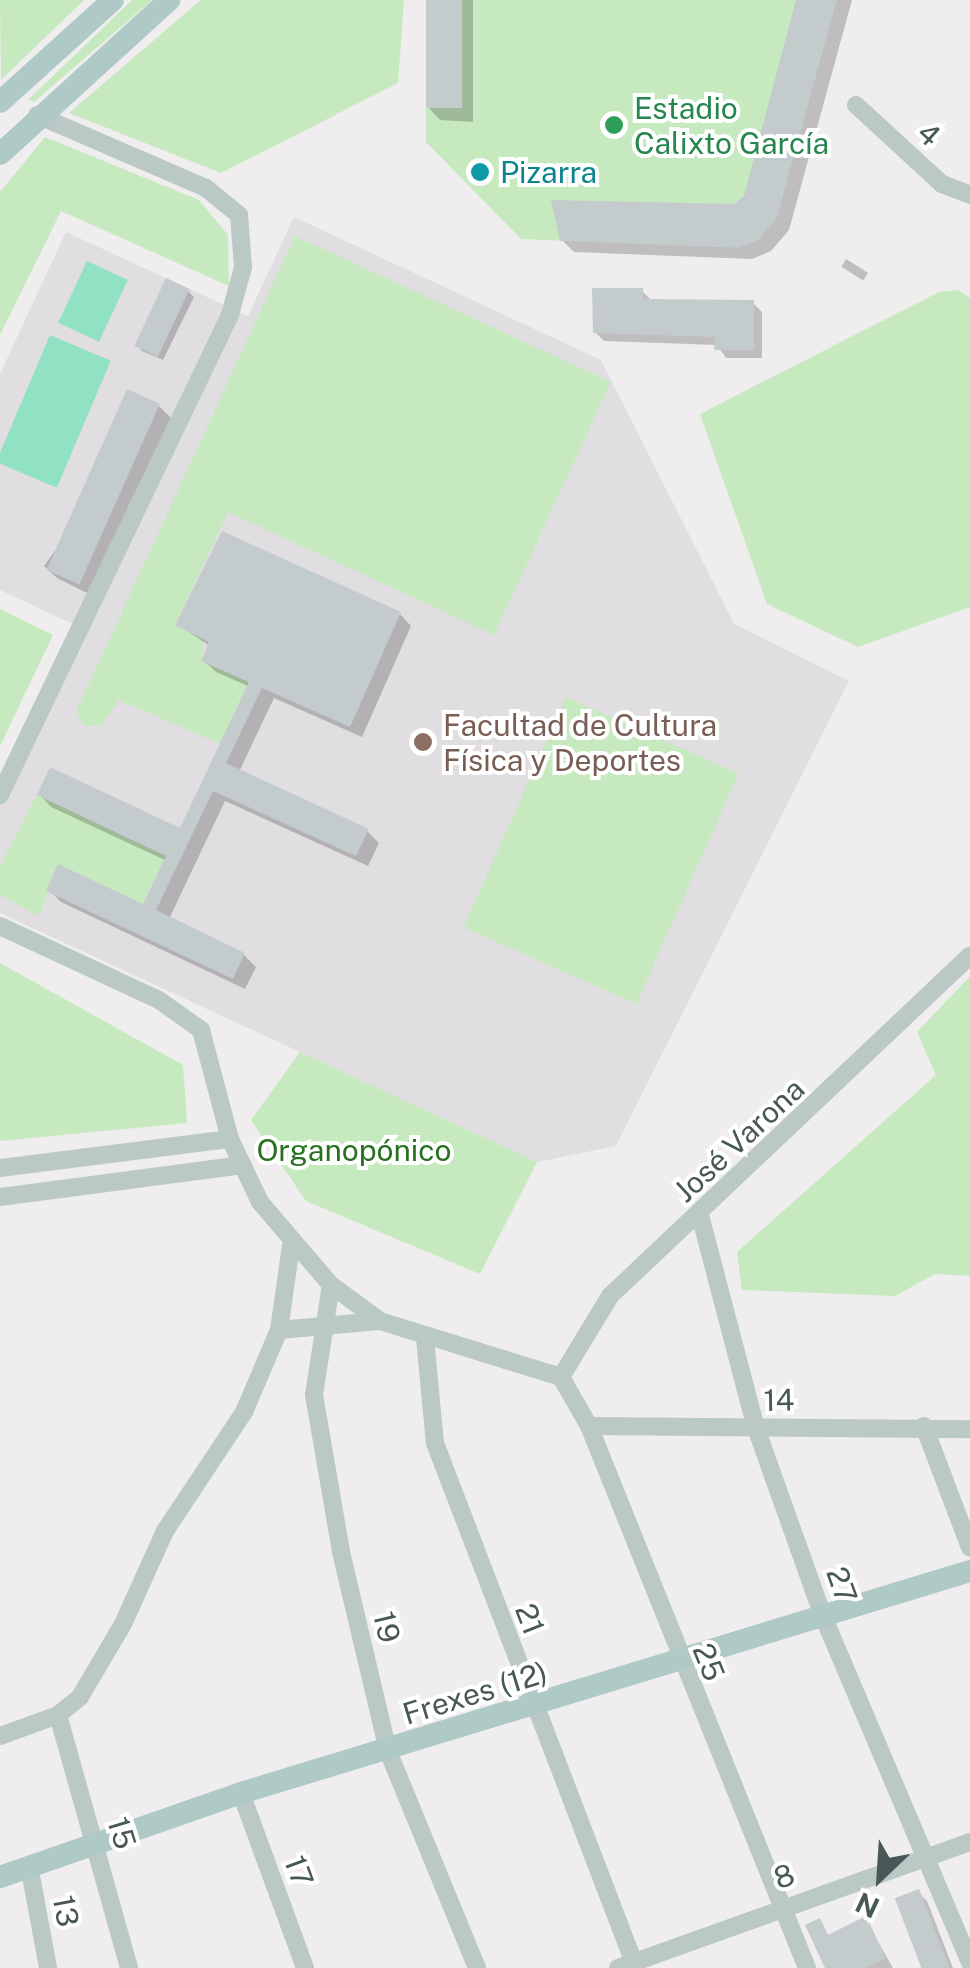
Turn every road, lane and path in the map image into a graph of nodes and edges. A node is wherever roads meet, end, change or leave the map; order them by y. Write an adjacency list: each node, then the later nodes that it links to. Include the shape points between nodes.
1 (113, 0): 3 (main road)
2 (169, 0): 5 (main road)
3 (0, 101): 5 (main road)
4 (856, 105): 7 (street, 4, via 942,184)
5 (38, 115): 6 (main road); 8 (street, via 206,188 239,215 242,267 230,315)
6 (5, 140)
7 (970, 195)
8 (0, 794)
9 (0, 926): 11 (street, via 159,1000 201,1030)
10 (970, 956): 15 (street, José Varona)
11 (230, 1140): 12 (street); 13 (street)
12 (242, 1165): 14 (street); 16 (street)
13 (0, 1168)
14 (0, 1197)
15 (700, 1214): 22 (street, José Varona, via 610,1296); 25 (street, 27)
16 (291, 1246): 17 (street); 20 (street)
17 (331, 1285): 18 (street); 19 (street, 19)
18 (380, 1321): 19 (street); 21 (street)
19 (326, 1326): 20 (street); 34 (street, 19, via 314,1395 341,1552)
20 (280, 1330): 32 (street, via 244,1412 165,1532 123,1624 80,1697)
21 (425, 1338): 22 (street); 31 (street, 21, via 435,1442)
22 (562, 1377): 23 (street, 25)
23 (589, 1426): 25 (street, 14); 30 (street, 25)
24 (924, 1426): 25 (street, 14); 26 (street, 14); 27 (street)
25 (756, 1428): 29 (street, 27)
26 (970, 1429)
27 (970, 1548)
28 (970, 1571): 29 (main road, Frexes (12))
29 (824, 1616): 30 (main road, Frexes (12)); 38 (street, 27)
30 (678, 1660): 31 (main road, Frexes (12)); 41 (street, 25)
31 (534, 1706): 34 (main road, Frexes (12)); 43 (street, 21)
32 (58, 1715): 33 (street); 36 (street, 15)
33 (0, 1736)
34 (388, 1752): 35 (main road, Frexes (12)); 47 (street, 19)
35 (241, 1793): 36 (main road, Frexes (12)); 46 (street, 17)
36 (97, 1839): 39 (main road, Frexes (12)); 45 (street, 15)
37 (970, 1842): 38 (street, 8)
38 (925, 1856): 41 (street, 8); 42 (street, 27)
39 (29, 1865): 40 (main road, Frexes (12)); 44 (street, 13)
40 (0, 1877)
41 (782, 1906): 43 (street, 8); 48 (street, 25)
42 (970, 1962)
43 (630, 1966)
44 (48, 1968)
45 (128, 1968)
46 (305, 1968)
47 (478, 1968)
48 (806, 1968)

